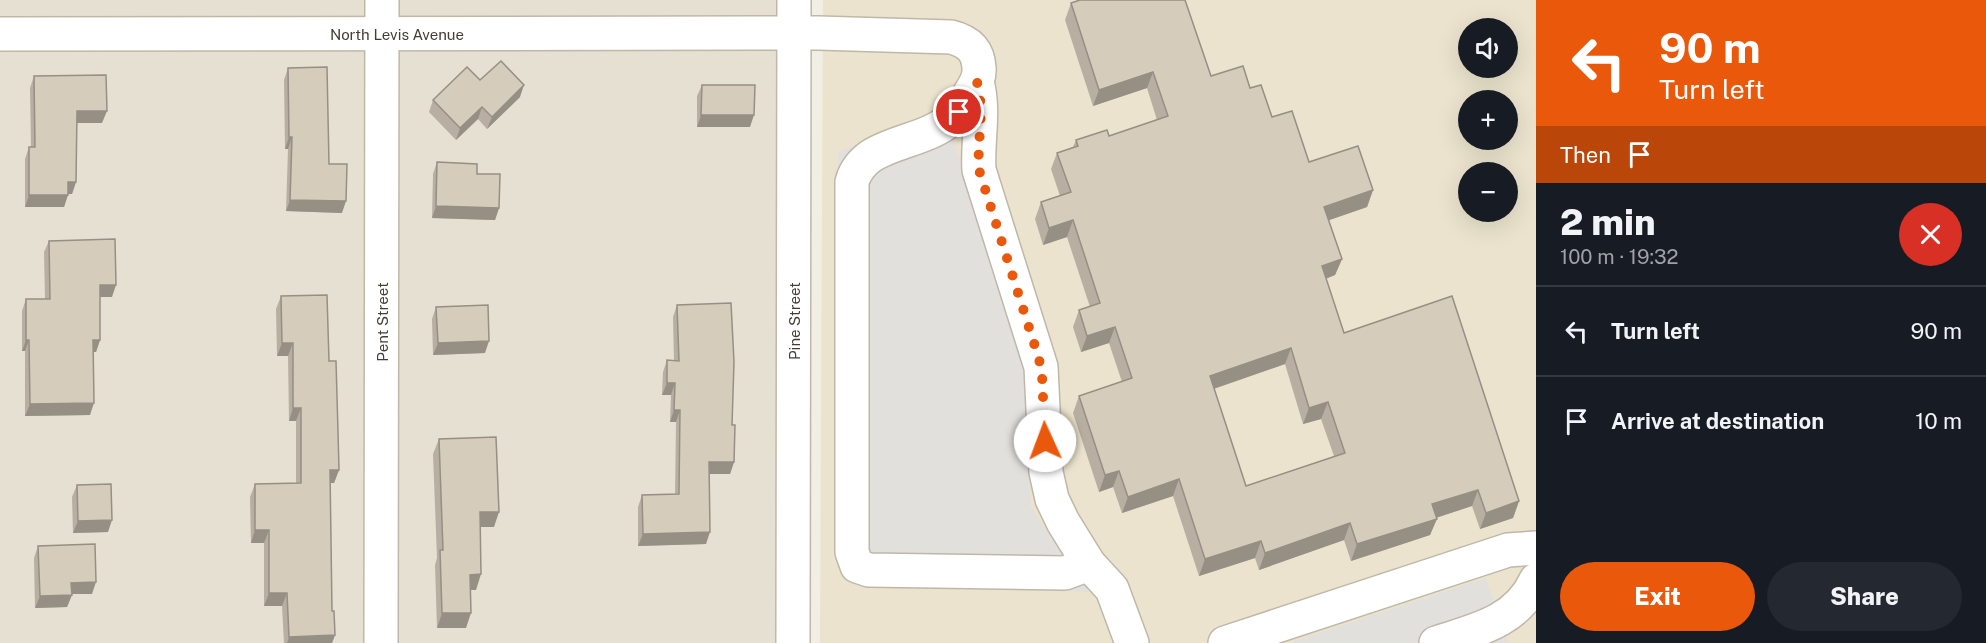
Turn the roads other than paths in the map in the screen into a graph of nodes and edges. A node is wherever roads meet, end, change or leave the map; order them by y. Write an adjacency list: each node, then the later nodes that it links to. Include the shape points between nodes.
1 (382, 0): 5 (street, Pent Street)
2 (794, 0): 3 (street, Pine Street)
3 (794, 33): 5 (street, North Levis Avenue); 6 (street, North Levis Avenue, via 963,40 971,46 979,63); 11 (street, Pine Street)
4 (0, 34): 5 (street, North Levis Avenue)
5 (382, 34): 10 (street, Pent Street)
6 (977, 82): 8 (street, via 981,107 979,170 1041,368 1046,472 1052,499); 8 (street, via 959,112 944,124 873,155 858,168 852,182 852,552 857,566 869,570 1065,573)
7 (1536, 548): 13 (street, via 1508,550)
8 (1089, 564): 12 (street, via 1112,589)
9 (1536, 580): 14 (street, via 1523,602 1509,615)
10 (381, 643)
11 (793, 643)
12 (1132, 643)
13 (1225, 643)
14 (1436, 643)

